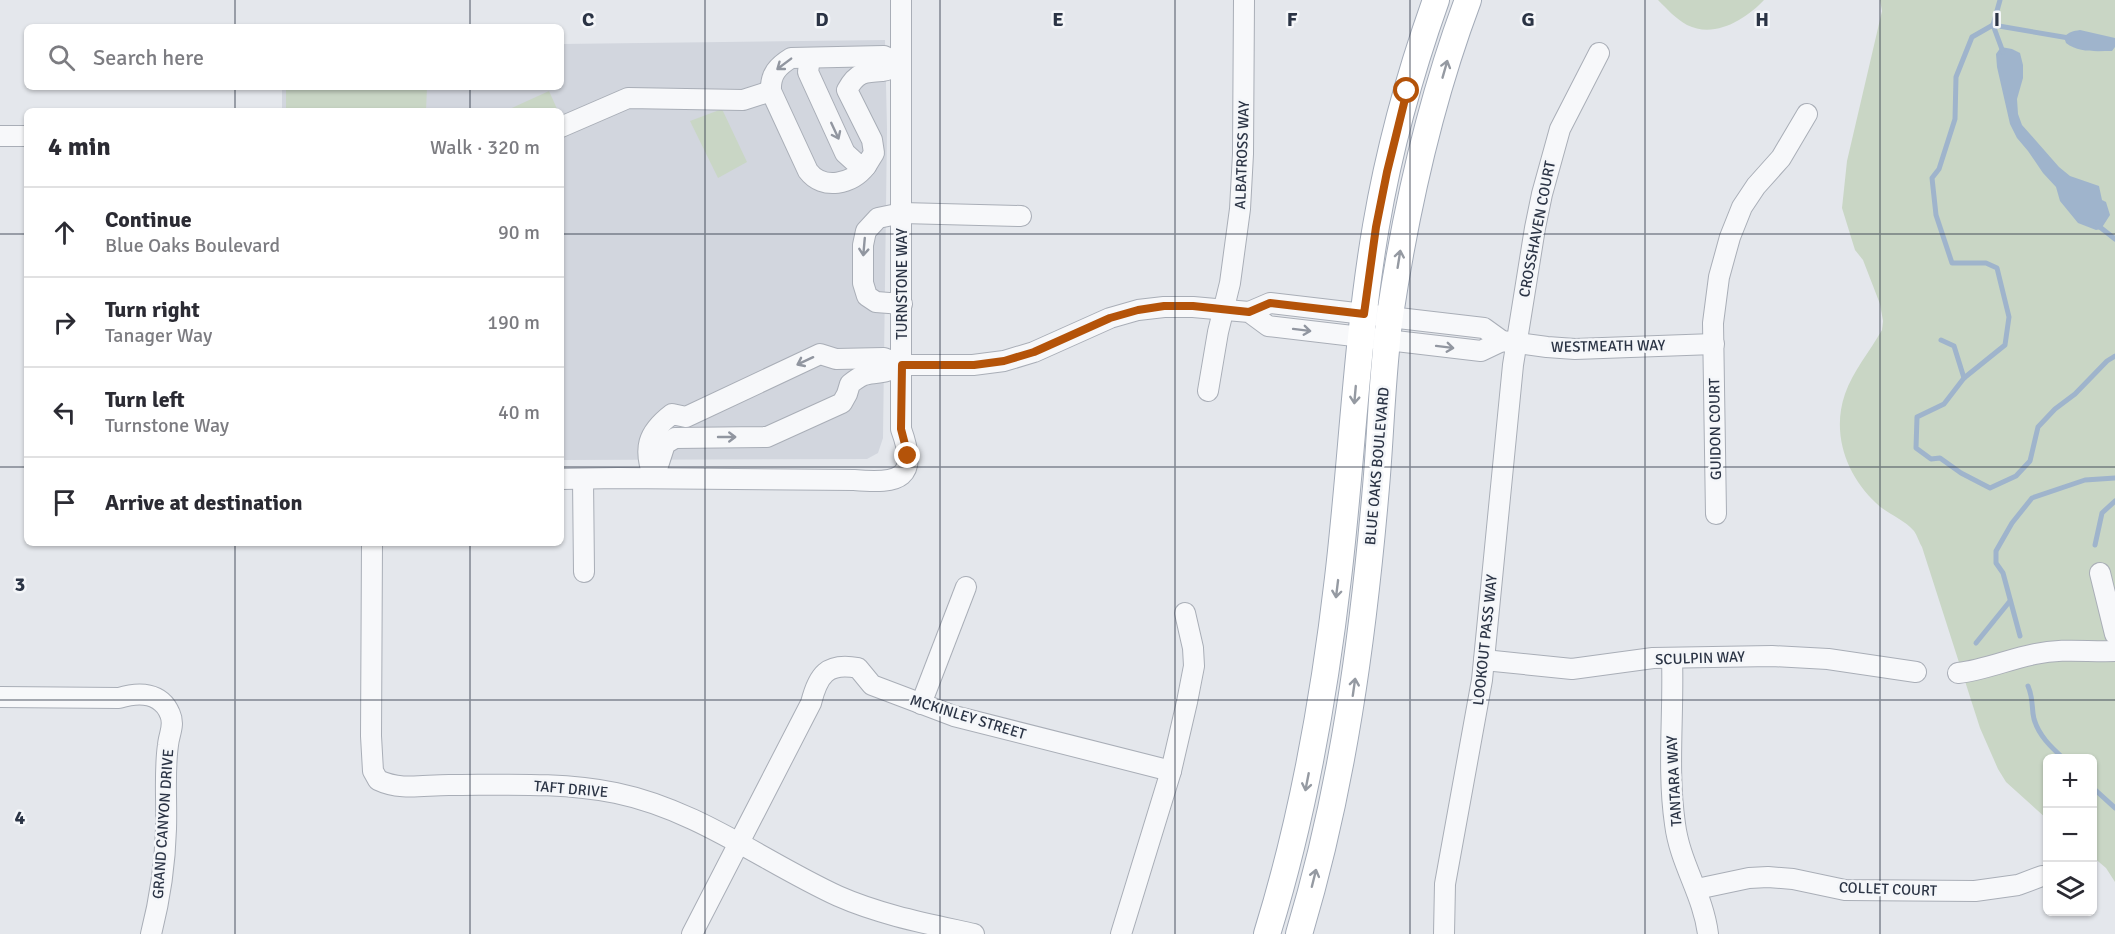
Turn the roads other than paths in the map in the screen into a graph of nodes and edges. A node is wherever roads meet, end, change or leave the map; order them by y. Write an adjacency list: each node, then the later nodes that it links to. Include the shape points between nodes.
1 (901, 0): 8 (street, TURNSTONE WAY)
2 (1244, 0): 19 (street, ALBATROSS WAY, via 1242,182 1237,246)
3 (1436, 0): 20 (main road, BLUE OAKS BOULEVARD, via 1387,172)
4 (1468, 0): 21 (main road, BLUE OAKS BOULEVARD, one-way to 4, via 1416,178 1444,70)
5 (1599, 53): 22 (street, CROSSHAVEN COURT, via 1565,116 1552,152)
6 (833, 57): 7 (street); 8 (street, via 884,56); 9 (street)
7 (810, 58): 10 (street, one-way to 10, via 791,58 779,65 772,76); 15 (street, one-way to 15, via 808,72 845,153)
8 (901, 64): 9 (street, via 853,78); 16 (street, TURNSTONE WAY)
9 (847, 90): 15 (street, via 872,140 873,153)
10 (771, 91): 12 (street, via 743,100 628,99); 15 (street, via 814,178 820,182 844,182 859,175)
11 (1807, 114): 23 (street, GUIDON COURT, via 1734,223 1719,277)
12 (564, 126)
13 (0, 136): 14 (street)
14 (24, 136)
15 (866, 166)
16 (902, 213): 17 (street); 18 (street, TURNSTONE WAY); 18 (street, one-way to 18, via 878,218 866,231 863,245 867,296 876,302)
17 (1021, 216)
18 (902, 304): 25 (street, TURNSTONE WAY)
19 (1225, 309): 20 (street, WESTMEATH WAY, via 1249,312 1270,303); 25 (street, via 1164,306 1138,310 1004,361); 27 (street, ALBATROSS WAY)
20 (1362, 325): 21 (street, WESTMEATH WAY); 55 (main road, BLUE OAKS BOULEVARD, one-way to 55, via 1323,694 1293,843)
21 (1389, 328): 22 (street, WESTMEATH WAY, via 1481,351); 56 (main road, BLUE OAKS BOULEVARD, one-way to 21, via 1348,730 1370,556)
22 (1510, 342): 23 (street, WESTMEATH WAY, via 1575,348); 42 (street, LOOKOUT PASS WAY)
23 (1714, 344): 33 (street, GUIDON COURT)
24 (836, 359): 25 (street, via 884,358); 26 (street); 28 (street, one-way to 28, via 820,354)
25 (902, 365): 26 (street, via 867,373); 30 (street, TURNSTONE WAY, via 901,429 908,456 900,477 890,482)
26 (849, 384): 29 (street, one-way to 26, via 767,437 842,403)
27 (1208, 390)
28 (686, 417): 29 (street); 30 (street, via 672,414 650,439 648,461)
29 (686, 437): 30 (street, via 665,444)
30 (654, 478): 32 (street, TURNSTONE WAY)
31 (564, 479): 32 (street, TURNSTONE WAY)
32 (584, 479): 35 (street)
33 (1716, 514)
34 (372, 546): 48 (street, TAFT DRIVE, via 371,736 373,771 378,780 398,787 552,785 597,789 667,807)
35 (584, 572)
36 (2100, 573): 39 (street)
37 (966, 587): 46 (street)
38 (1185, 613): 47 (street, via 1194,648 1194,666)
39 (2115, 634)
40 (2115, 651): 44 (street, via 2063,649)
41 (1672, 658): 42 (street, SCULPIN WAY, via 1572,669); 43 (street, SCULPIN WAY, via 1801,657); 50 (street, TANTARA WAY, via 1675,824 1685,864)
42 (1484, 660): 57 (street, LOOKOUT PASS WAY, via 1445,884)
43 (1916, 672)
44 (1958, 674)
45 (0, 697): 51 (street, GRAND CANYON DRIVE, via 119,698 143,694 155,697 167,708 173,724 168,745 164,858)
46 (921, 704): 47 (street, MCKINLEY STREET, via 990,726); 48 (street, MCKINLEY STREET, via 872,685 858,668 835,667 825,672)
47 (1171, 771): 54 (street)
48 (738, 842): 52 (street, MCKINLEY STREET); 53 (street, TAFT DRIVE, via 840,897)
49 (2042, 876): 50 (street, COLLET COURT, via 2018,885 1975,891 1845,890 1768,877)
50 (1697, 889): 58 (street, TANTARA WAY)
51 (151, 934)
52 (692, 934)
53 (974, 934)
54 (1120, 934)
55 (1267, 934)
56 (1299, 934)
57 (1444, 934)
58 (1708, 934)

